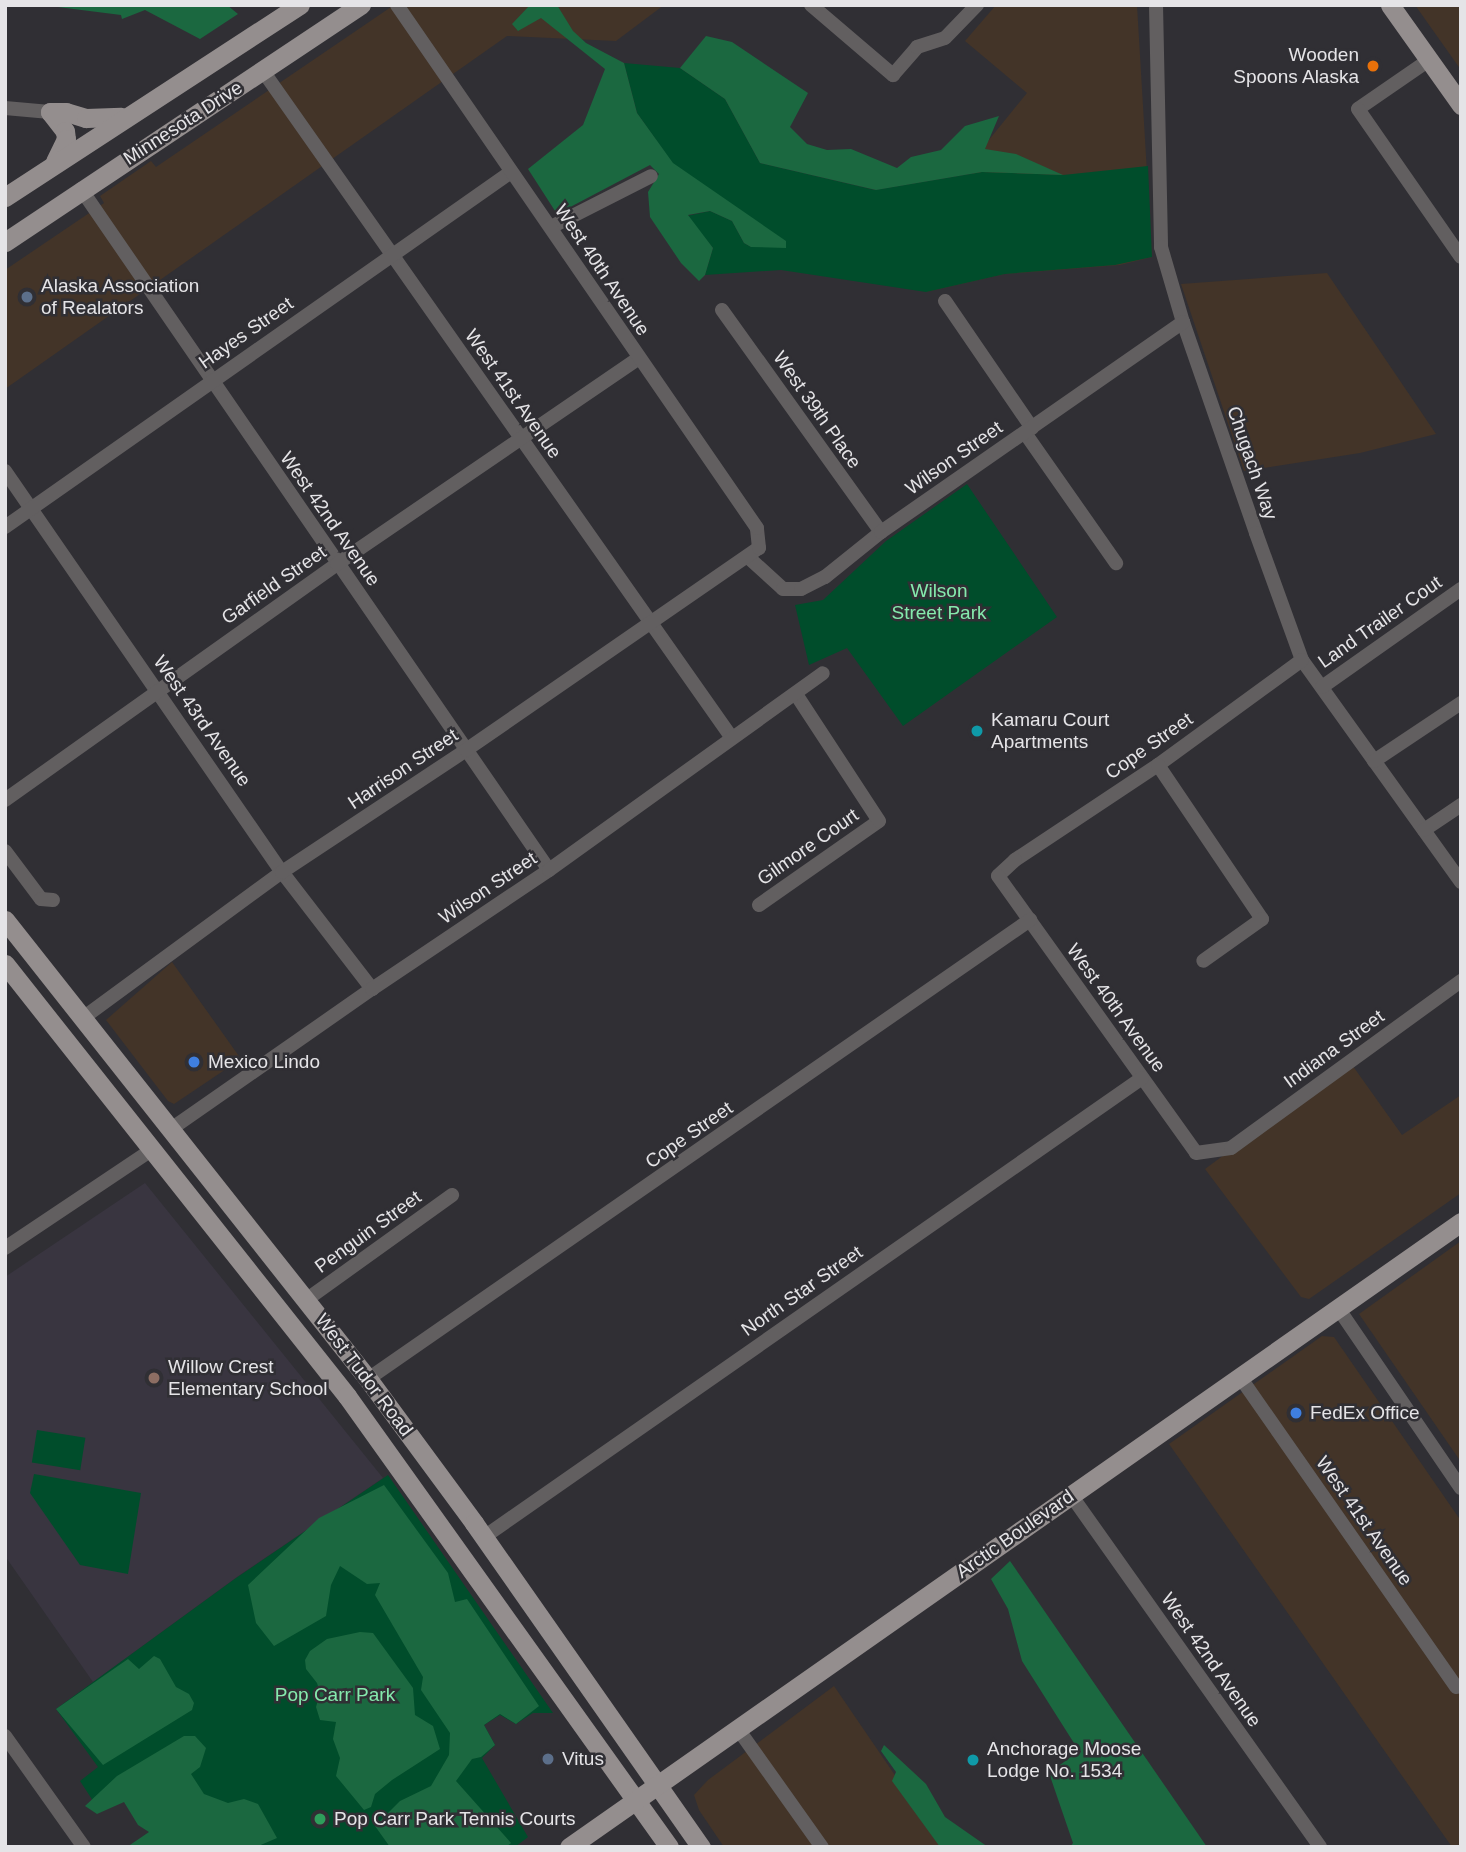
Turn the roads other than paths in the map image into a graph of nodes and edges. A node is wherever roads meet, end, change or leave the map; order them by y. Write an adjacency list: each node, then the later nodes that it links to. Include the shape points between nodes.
1 (300, 5): 13 (main road, Minnesota Drive)
2 (361, 5): 9 (main road, Minnesota Drive)
3 (397, 5): 15 (street, West 40th Avenue)
4 (811, 5): 5 (street, via 893,75 917,47 945,38)
5 (977, 5)
6 (1156, 5): 25 (street, Chugach Way, via 1161,247)
7 (1390, 5): 8 (main road)
8 (1429, 60): 10 (main road); 22 (street, via 1358,109)
9 (263, 71): 17 (main road, Minnesota Drive); 21 (street, West 41st Avenue)
10 (1461, 105)
11 (5, 108): 12 (street)
12 (50, 112): 13 (main road, via 86,118); 14 (main road, via 62,124 66,139)
13 (125, 116): 14 (main road, Minnesota Drive)
14 (54, 164): 18 (main road, Minnesota Drive)
15 (511, 172): 19 (street, West 40th Avenue); 21 (street, Hayes Street)
16 (652, 176): 19 (street)
17 (81, 189): 20 (main road, Minnesota Drive); 27 (street, West 42nd Avenue)
18 (5, 197)
19 (551, 226): 26 (street, West 40th Avenue)
20 (5, 242)
21 (393, 256): 27 (street, Hayes Street); 29 (street, West 41st Avenue)
22 (1461, 257)
23 (945, 301): 28 (street)
24 (722, 310): 33 (street, West 39th Place)
25 (1183, 322): 28 (street, Wilson Street); 39 (street, Chugach Way)
26 (638, 359): 29 (street, Garfield Street); 34 (street, West 40th Avenue, via 757,528 759,548)
27 (211, 381): 31 (street, Hayes Street); 36 (street, West 42nd Avenue)
28 (1028, 430): 33 (street, Wilson Street); 35 (street)
29 (521, 439): 36 (street, Garfield Street); 38 (street, West 41st Avenue)
30 (5, 471): 31 (street, West 43rd Avenue)
31 (32, 508): 32 (street, Hayes Street); 42 (street, West 43rd Avenue)
32 (5, 527)
33 (881, 533): 34 (street, Wilson Street, via 825,577 801,589 783,589)
34 (748, 557): 38 (street, Harrison Street)
35 (1116, 563)
36 (337, 564): 42 (street, Garfield Street); 46 (street, West 42nd Avenue)
37 (1461, 589): 41 (street, Land Trailer Cout)
38 (652, 621): 45 (street, West 41st Avenue); 46 (street, Harrison Street)
39 (1302, 660): 41 (street, Chugach Way); 48 (street, Cope Street)
40 (823, 673): 43 (street, Wilson Street)
41 (1322, 687): 47 (street, Chugach Way)
42 (158, 691): 49 (street, Garfield Street); 55 (street, West 43rd Avenue)
43 (796, 694): 45 (street, Wilson Street); 58 (street, Gilmore Court, via 879,821)
44 (1461, 703): 47 (street)
45 (733, 738): 54 (street, Wilson Street)
46 (467, 750): 54 (street, West 42nd Avenue); 55 (street, Harrison Street)
47 (1374, 761): 51 (street, Chugach Way)
48 (1158, 765): 53 (street, Cope Street); 61 (street, via 1262,919)
49 (5, 800)
50 (1461, 805): 51 (street)
51 (1424, 830): 56 (street, Chugach Way)
52 (5, 850): 57 (street, via 41,899)
53 (1015, 860): 60 (street, West 40th Avenue, via 998,876)
54 (549, 870): 64 (street, Wilson Street)
55 (282, 872): 64 (street, West 43rd Avenue); 65 (street, Harrison Street)
56 (1461, 882)
57 (53, 900)
58 (759, 905)
59 (5, 920): 65 (main road, West Tudor Road)
60 (1030, 920): 67 (street, West 40th Avenue); 78 (street, Cope Street)
61 (1203, 961)
62 (5, 964): 66 (main road, West Tudor Road)
63 (1461, 981): 70 (street, Indiana Street)
64 (372, 989): 68 (street, Wilson Street)
65 (83, 1018): 68 (main road, West Tudor Road)
66 (65, 1040): 68 (main road, via 80,1045 131,1111 157,1132); 69 (main road, West Tudor Road)
67 (1142, 1078): 70 (street, West 40th Avenue, via 1196,1153); 81 (street, North Star Street)
68 (171, 1129): 73 (main road, West Tudor Road)
69 (153, 1149): 73 (main road, via 167,1154 225,1225 239,1236); 74 (street); 86 (main road, West Tudor Road, via 347,1396)
70 (1231, 1149)
71 (452, 1195): 75 (street, Penguin Street)
72 (1461, 1222): 76 (main road, Arctic Boulevard)
73 (258, 1239): 75 (main road, West Tudor Road)
74 (5, 1248)
75 (306, 1300): 78 (main road, West Tudor Road)
76 (1338, 1308): 77 (main road, Arctic Boulevard); 79 (street)
77 (1240, 1377): 80 (main road, Arctic Boulevard); 82 (street, West 41st Avenue)
78 (368, 1379): 81 (main road, West Tudor Road)
79 (1461, 1488)
80 (1071, 1495): 83 (main road, Arctic Boulevard); 92 (street, West 42nd Avenue)
81 (484, 1537): 85 (main road, West Tudor Road)
82 (1456, 1688)
83 (738, 1729): 85 (main road, Arctic Boulevard); 91 (street)
84 (5, 1735): 87 (street)
85 (657, 1785): 86 (main road, Arctic Boulevard); 90 (main road, West Tudor Road)
86 (636, 1799): 88 (main road, Arctic Boulevard); 89 (main road, West Tudor Road)
87 (84, 1847)
88 (569, 1847)
89 (669, 1847)
90 (701, 1847)
91 (822, 1847)
92 (1320, 1847)

